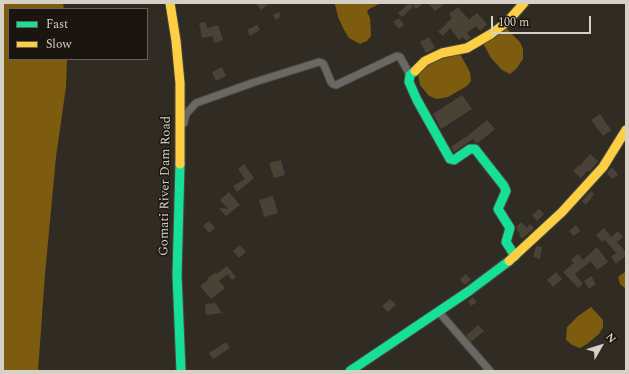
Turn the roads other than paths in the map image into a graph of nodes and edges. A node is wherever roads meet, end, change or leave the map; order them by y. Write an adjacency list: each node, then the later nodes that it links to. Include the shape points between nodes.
1 (170, 3): 4 (street, Gomati River Dam Road, via 180,83)
2 (524, 3): 3 (street, via 491,34 467,48 442,53 425,61)
3 (410, 75): 4 (street, via 397,56 336,85 331,82 324,65 319,62 196,103 186,114); 6 (street, via 409,82 416,100 450,159 454,160 470,149 476,149 506,188 498,209 510,228 506,242)
4 (181, 130): 8 (street, Gomati River Dam Road, via 177,268)
5 (626, 130): 6 (street, via 603,167 562,212)
6 (515, 256): 7 (street)
7 (438, 311): 9 (street); 10 (street)
8 (181, 371)
9 (350, 371)
10 (490, 371)

